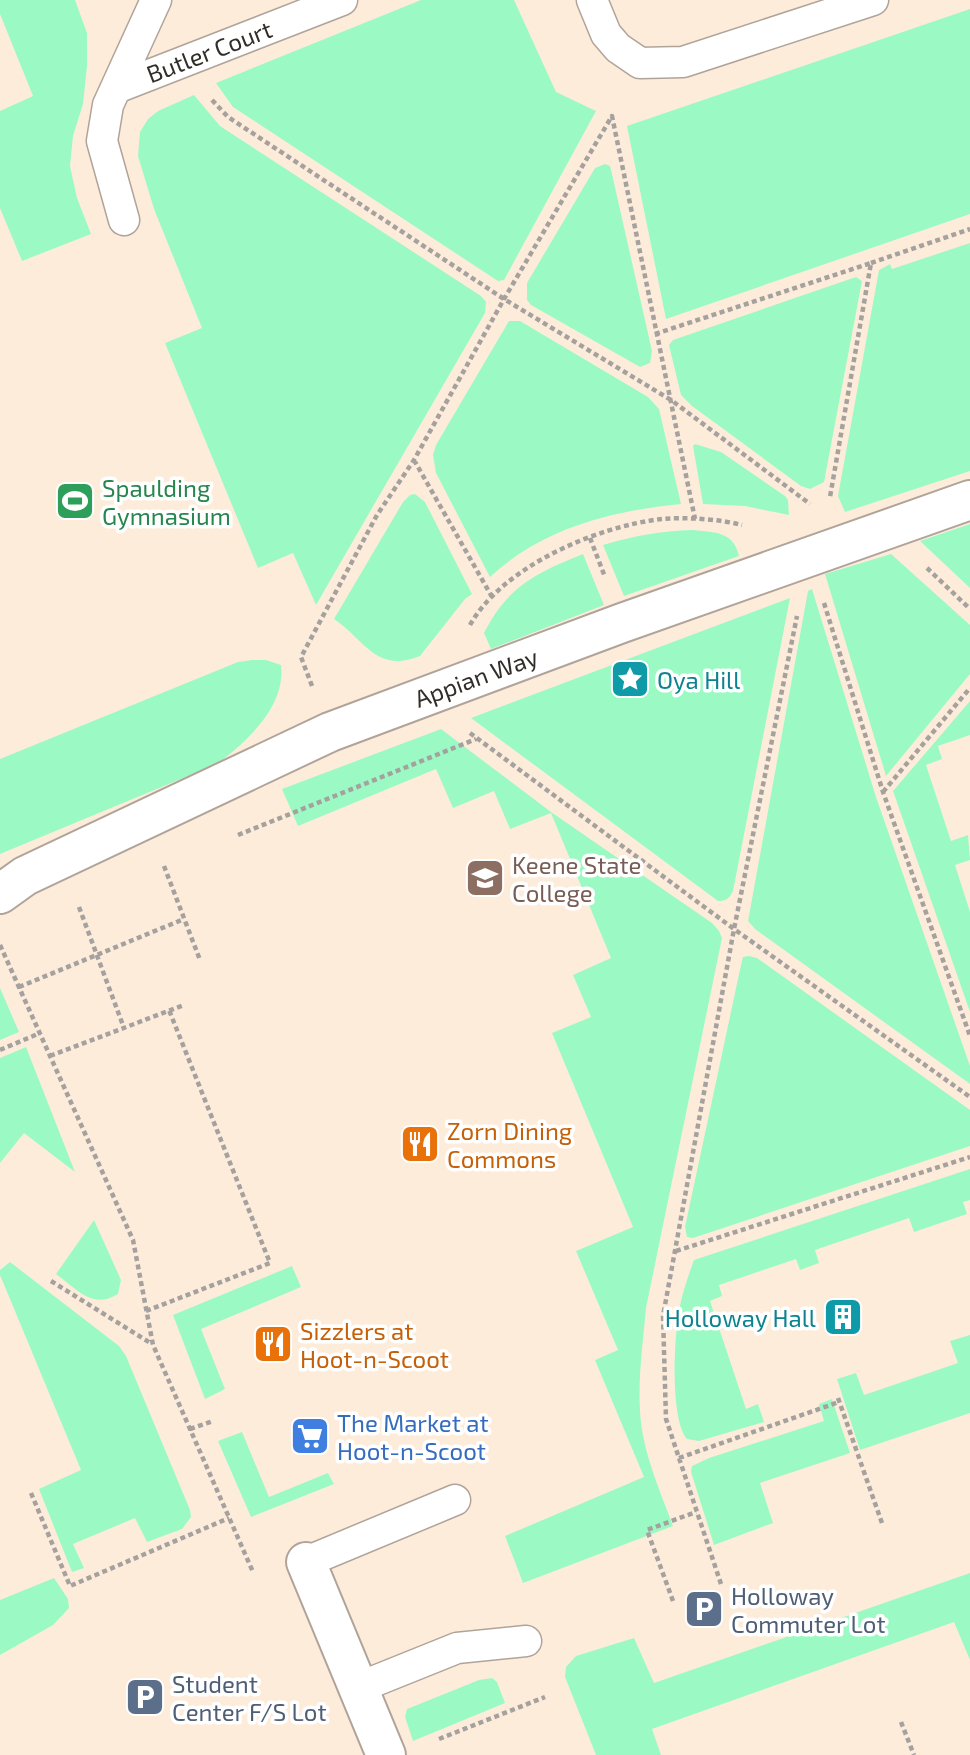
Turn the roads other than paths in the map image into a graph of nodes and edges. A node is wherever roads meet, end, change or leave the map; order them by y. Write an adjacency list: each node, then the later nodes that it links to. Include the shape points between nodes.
1 (156, 0): 5 (lane)
2 (342, 0): 5 (lane, Butler Court)
3 (592, 0): 4 (lane, via 606,34 640,63 683,62)
4 (873, 0)
5 (116, 88): 6 (lane, via 102,141)
6 (124, 220)
7 (970, 500): 8 (street, Appian Way, via 330,732 25,876)
8 (0, 894)
9 (455, 1500): 10 (lane)
10 (306, 1562): 12 (street)
11 (526, 1641): 12 (lane, via 457,1648)
12 (360, 1687): 13 (street)
13 (386, 1755)

